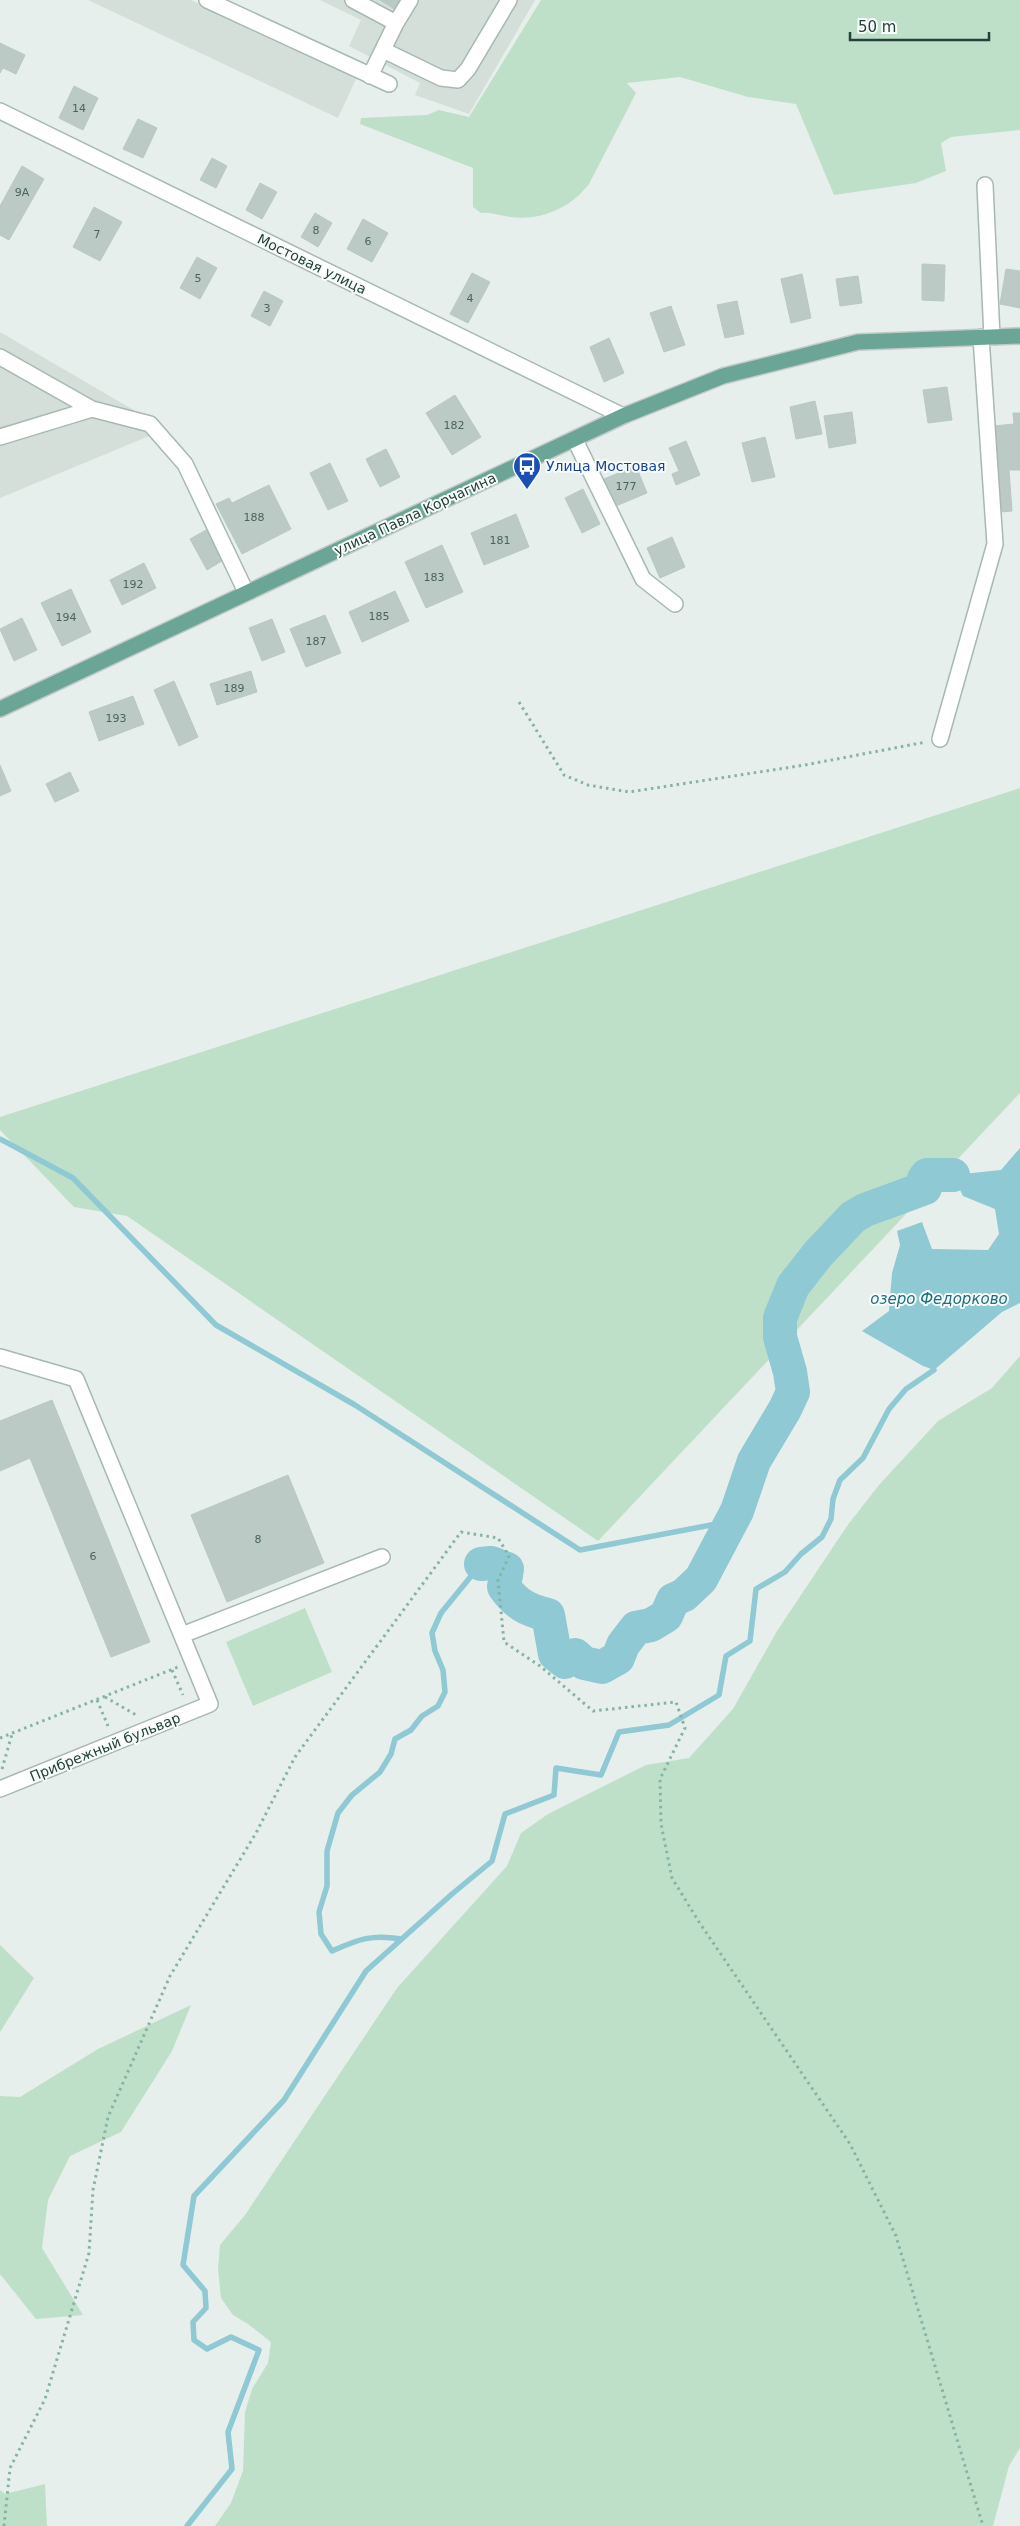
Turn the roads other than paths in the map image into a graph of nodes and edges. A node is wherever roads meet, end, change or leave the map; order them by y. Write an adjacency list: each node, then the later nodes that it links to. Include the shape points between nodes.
1 (207, 0): 7 (street)
2 (353, 0): 5 (street)
3 (410, 0): 5 (street)
4 (509, 0): 6 (street, via 468,70 458,80 441,78)
5 (396, 23): 6 (street)
6 (383, 50): 7 (street)
7 (370, 76): 8 (street)
8 (389, 84)
9 (0, 111): 15 (street, Мостовая улица)
10 (985, 185): 12 (street)
11 (1020, 336): 12 (main road, улица Павла Корчагина)
12 (987, 337): 15 (main road, улица Павла Корчагина, via 858,342 723,376); 21 (street, via 995,544)
13 (0, 357): 14 (street)
14 (92, 409): 16 (street); 18 (street, via 150,424 185,464)
15 (623, 416): 17 (main road, улица Павла Корчагина)
16 (0, 437)
17 (574, 440): 18 (main road, улица Павла Корчагина); 19 (street, via 643,579)
18 (246, 592): 20 (main road, улица Павла Корчагина)
19 (675, 604)
20 (0, 709)
21 (940, 739)
22 (0, 1357): 24 (street, via 76,1380)
23 (382, 1557): 24 (street)
24 (182, 1635): 25 (street, Прибрежный бульвар, via 210,1704)
25 (0, 1789)

